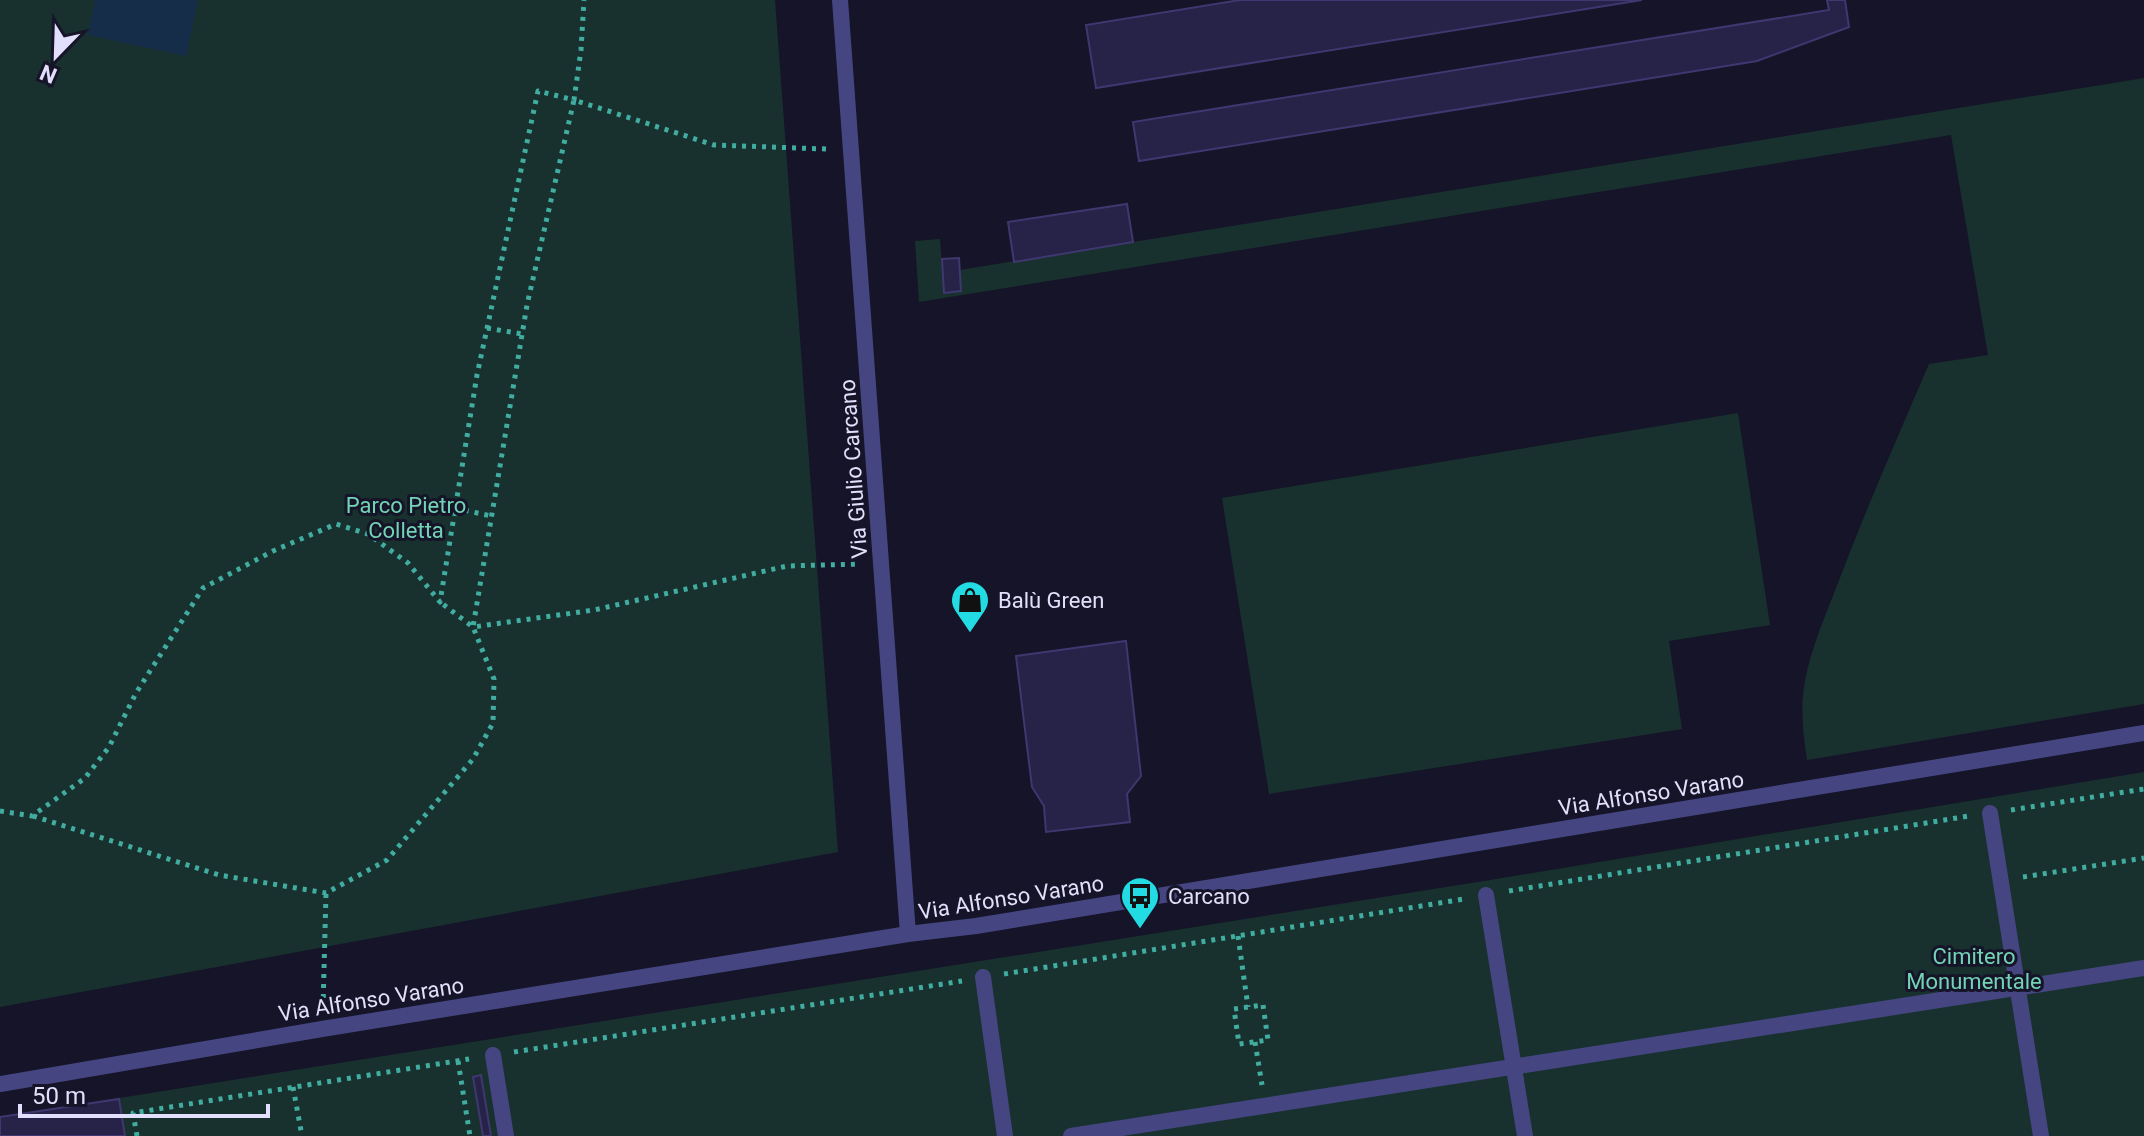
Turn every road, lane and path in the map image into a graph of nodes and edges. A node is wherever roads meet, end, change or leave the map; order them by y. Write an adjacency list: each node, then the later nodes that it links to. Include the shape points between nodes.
1 (584, 0): 3 (path)
2 (840, 0): 4 (street, Via Giulio Carcano)
3 (574, 100): 4 (path, via 714,145); 5 (path, via 538,91); 6 (path)
4 (851, 147): 9 (street, Via Giulio Carcano)
5 (487, 328): 6 (path); 7 (path)
6 (522, 334): 8 (path)
7 (455, 508): 8 (path); 10 (path)
8 (491, 516): 11 (path)
9 (882, 563): 11 (path, via 787,566 594,610); 21 (street, Via Giulio Carcano)
10 (440, 602): 11 (path); 16 (path, via 408,563 368,534 336,524 273,551 203,588 136,693 109,747 85,778)
11 (473, 627): 19 (path, via 494,679 493,723 473,759 387,860)
12 (2144, 733): 21 (street, Via Alfonso Varano)
13 (2144, 789): 15 (path)
14 (0, 811): 16 (path)
15 (1990, 813): 18 (street); 20 (path)
16 (32, 816): 19 (path, via 219,875)
17 (2144, 858): 18 (path)
18 (2000, 880): 25 (street)
19 (326, 893): 27 (path)
20 (1486, 895): 22 (path); 31 (street)
21 (908, 934): 27 (street, Via Alfonso Varano)
22 (1238, 936): 24 (path); 26 (path)
23 (2144, 968): 25 (street)
24 (983, 977): 29 (path); 39 (street)
25 (2018, 988): 31 (street); 42 (street)
26 (1248, 1007): 28 (path, via 1263,1005 1268,1040); 28 (path, via 1234,1009 1239,1044)
27 (322, 1029): 32 (street, Via Alfonso Varano)
28 (1255, 1042): 34 (path)
29 (493, 1055): 30 (path); 38 (street)
30 (458, 1061): 33 (path); 37 (path)
31 (1513, 1066): 34 (street); 41 (street)
32 (0, 1084)
33 (293, 1087): 35 (path, via 133,1113); 36 (path)
34 (1265, 1105): 40 (street)
35 (137, 1136)
36 (302, 1136)
37 (470, 1136)
38 (506, 1136)
39 (1005, 1136)
40 (1071, 1136)
41 (1525, 1136)
42 (2041, 1136)

